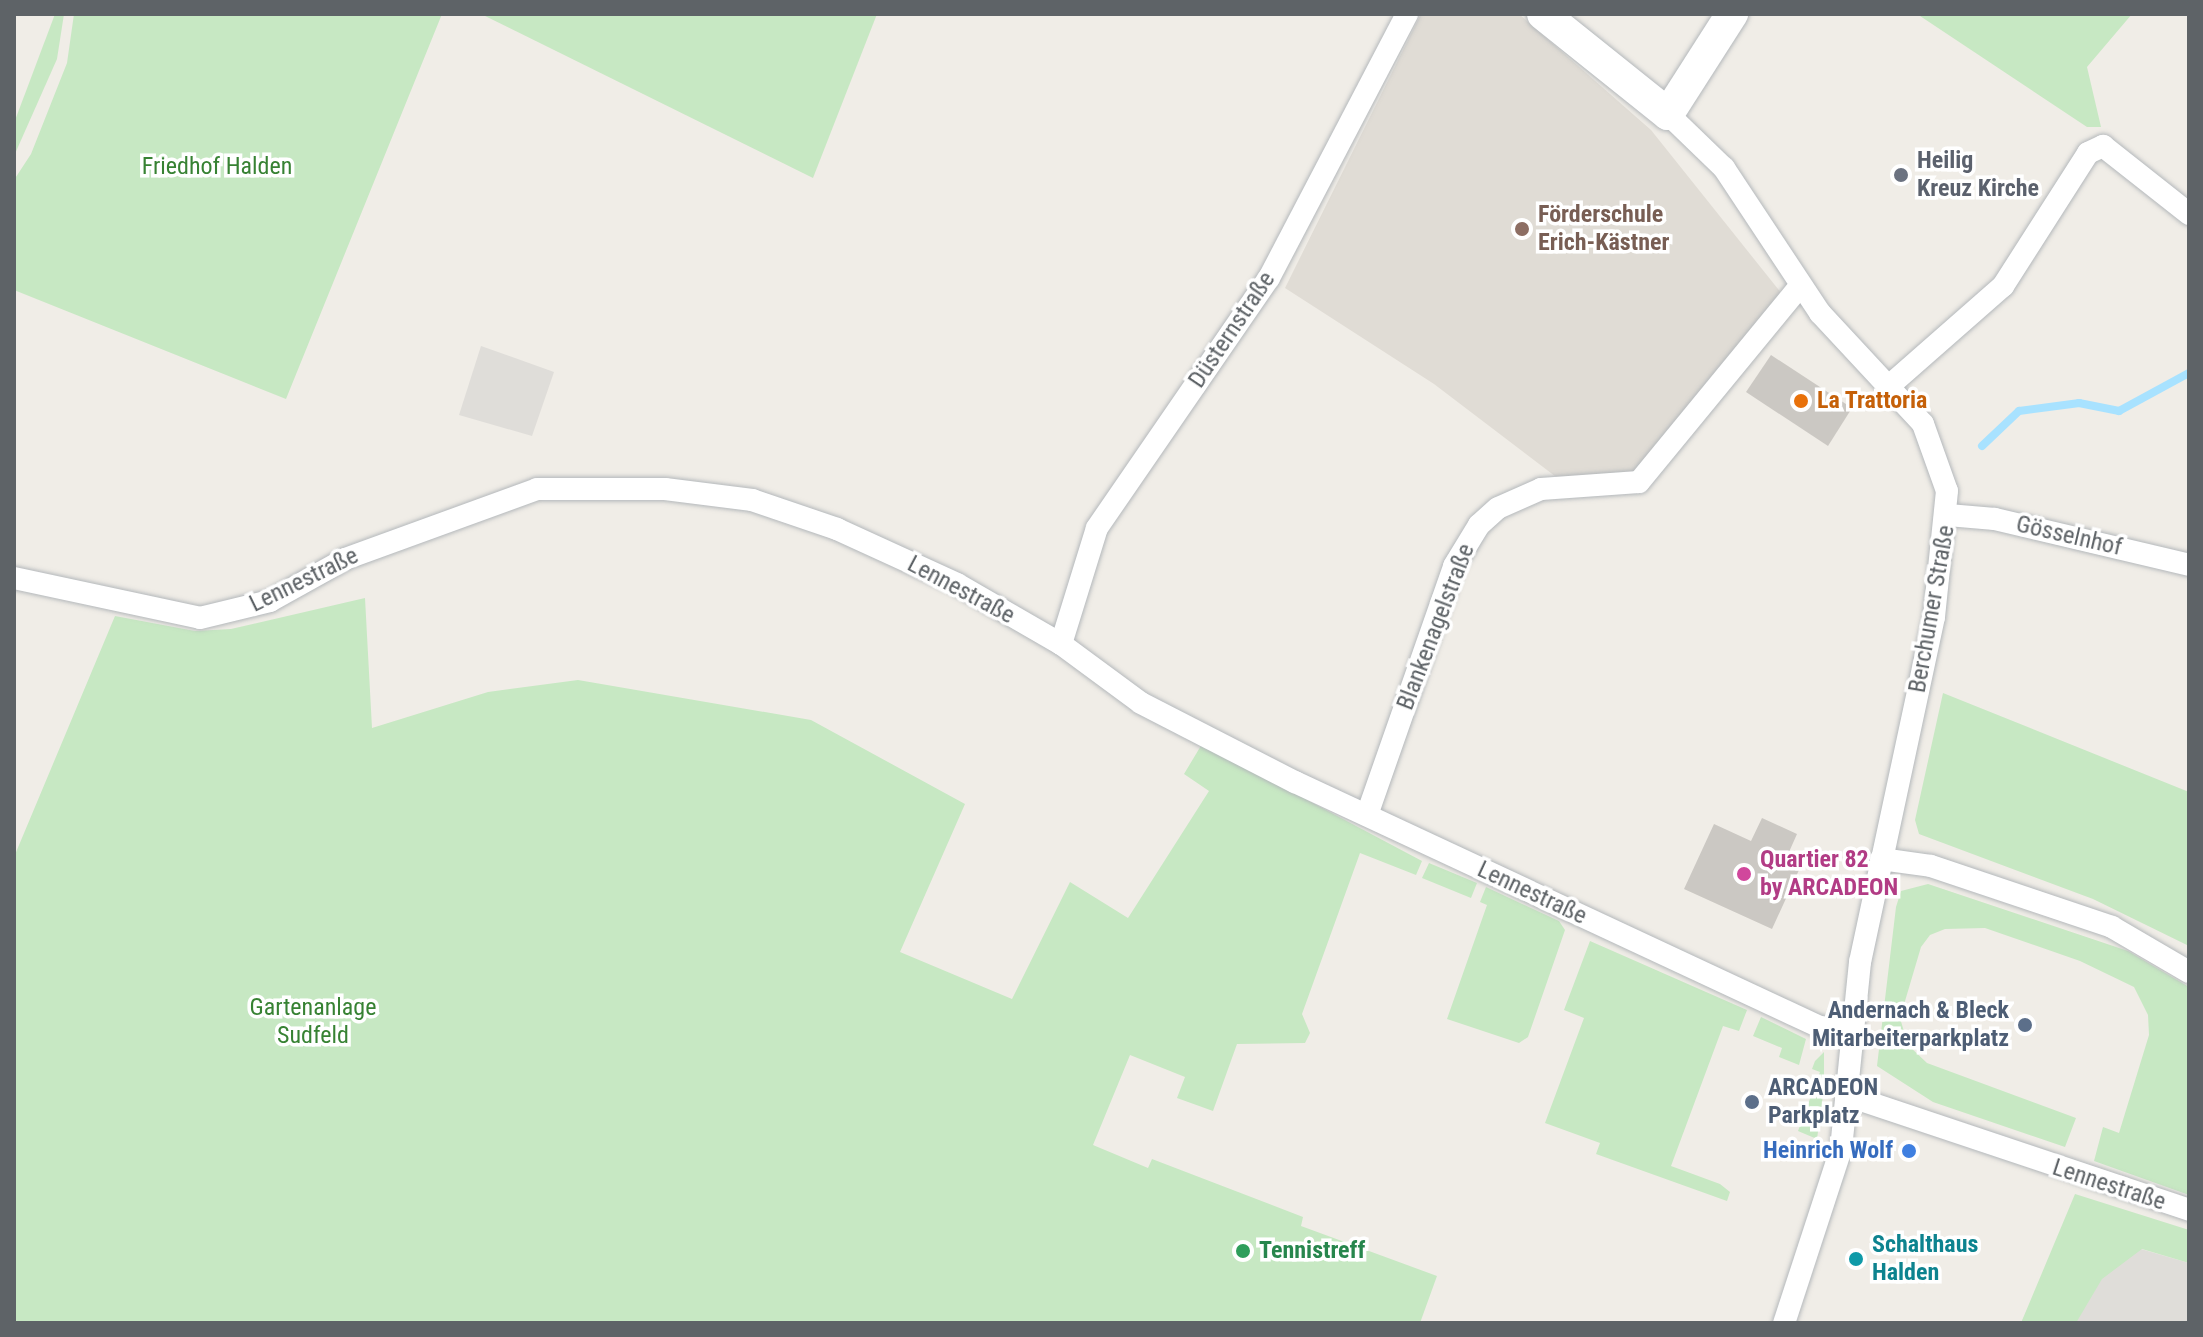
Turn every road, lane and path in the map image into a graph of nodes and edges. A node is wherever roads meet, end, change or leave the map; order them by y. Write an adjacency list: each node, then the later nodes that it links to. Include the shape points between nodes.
1 (1407, 14): 11 (street, Düsternstraße, via 1269,278 1097,528)
2 (1543, 14): 4 (main road, Berchumer Straße)
3 (1732, 14): 4 (main road)
4 (1668, 114): 6 (street, Berchumer Straße, via 1724,168)
5 (2189, 214): 7 (street, via 2103,146 2088,153 2003,286)
6 (1800, 286): 7 (street, Berchumer Straße); 12 (street, Blankenagelstraße, via 1639,482 1541,489 1498,508 1472,533 1454,566)
7 (1889, 386): 8 (street, Berchumer Straße, via 1935,445)
8 (1948, 515): 9 (street, Gösselnhof, via 1995,519); 13 (street, Berchumer Straße, via 1934,617)
9 (2189, 565)
10 (14, 578): 11 (street, Lennestraße, via 162,612 211,616 270,601 345,559 500,499 574,485 716,492 809,518 957,584)
11 (1061, 644): 12 (street, Lennestraße, via 1141,703)
12 (1367, 815): 15 (street, Lennestraße, via 1807,1022)
13 (1881, 859): 14 (street, via 1945,871 2112,927); 15 (street, Berchumer Straße)
14 (2189, 972)
15 (1852, 1031): 16 (street, Berchumer Straße)
16 (1849, 1096): 17 (street, Lennestraße); 18 (street, Berchumer Straße, via 1841,1149)
17 (2189, 1210)
18 (1784, 1323)

